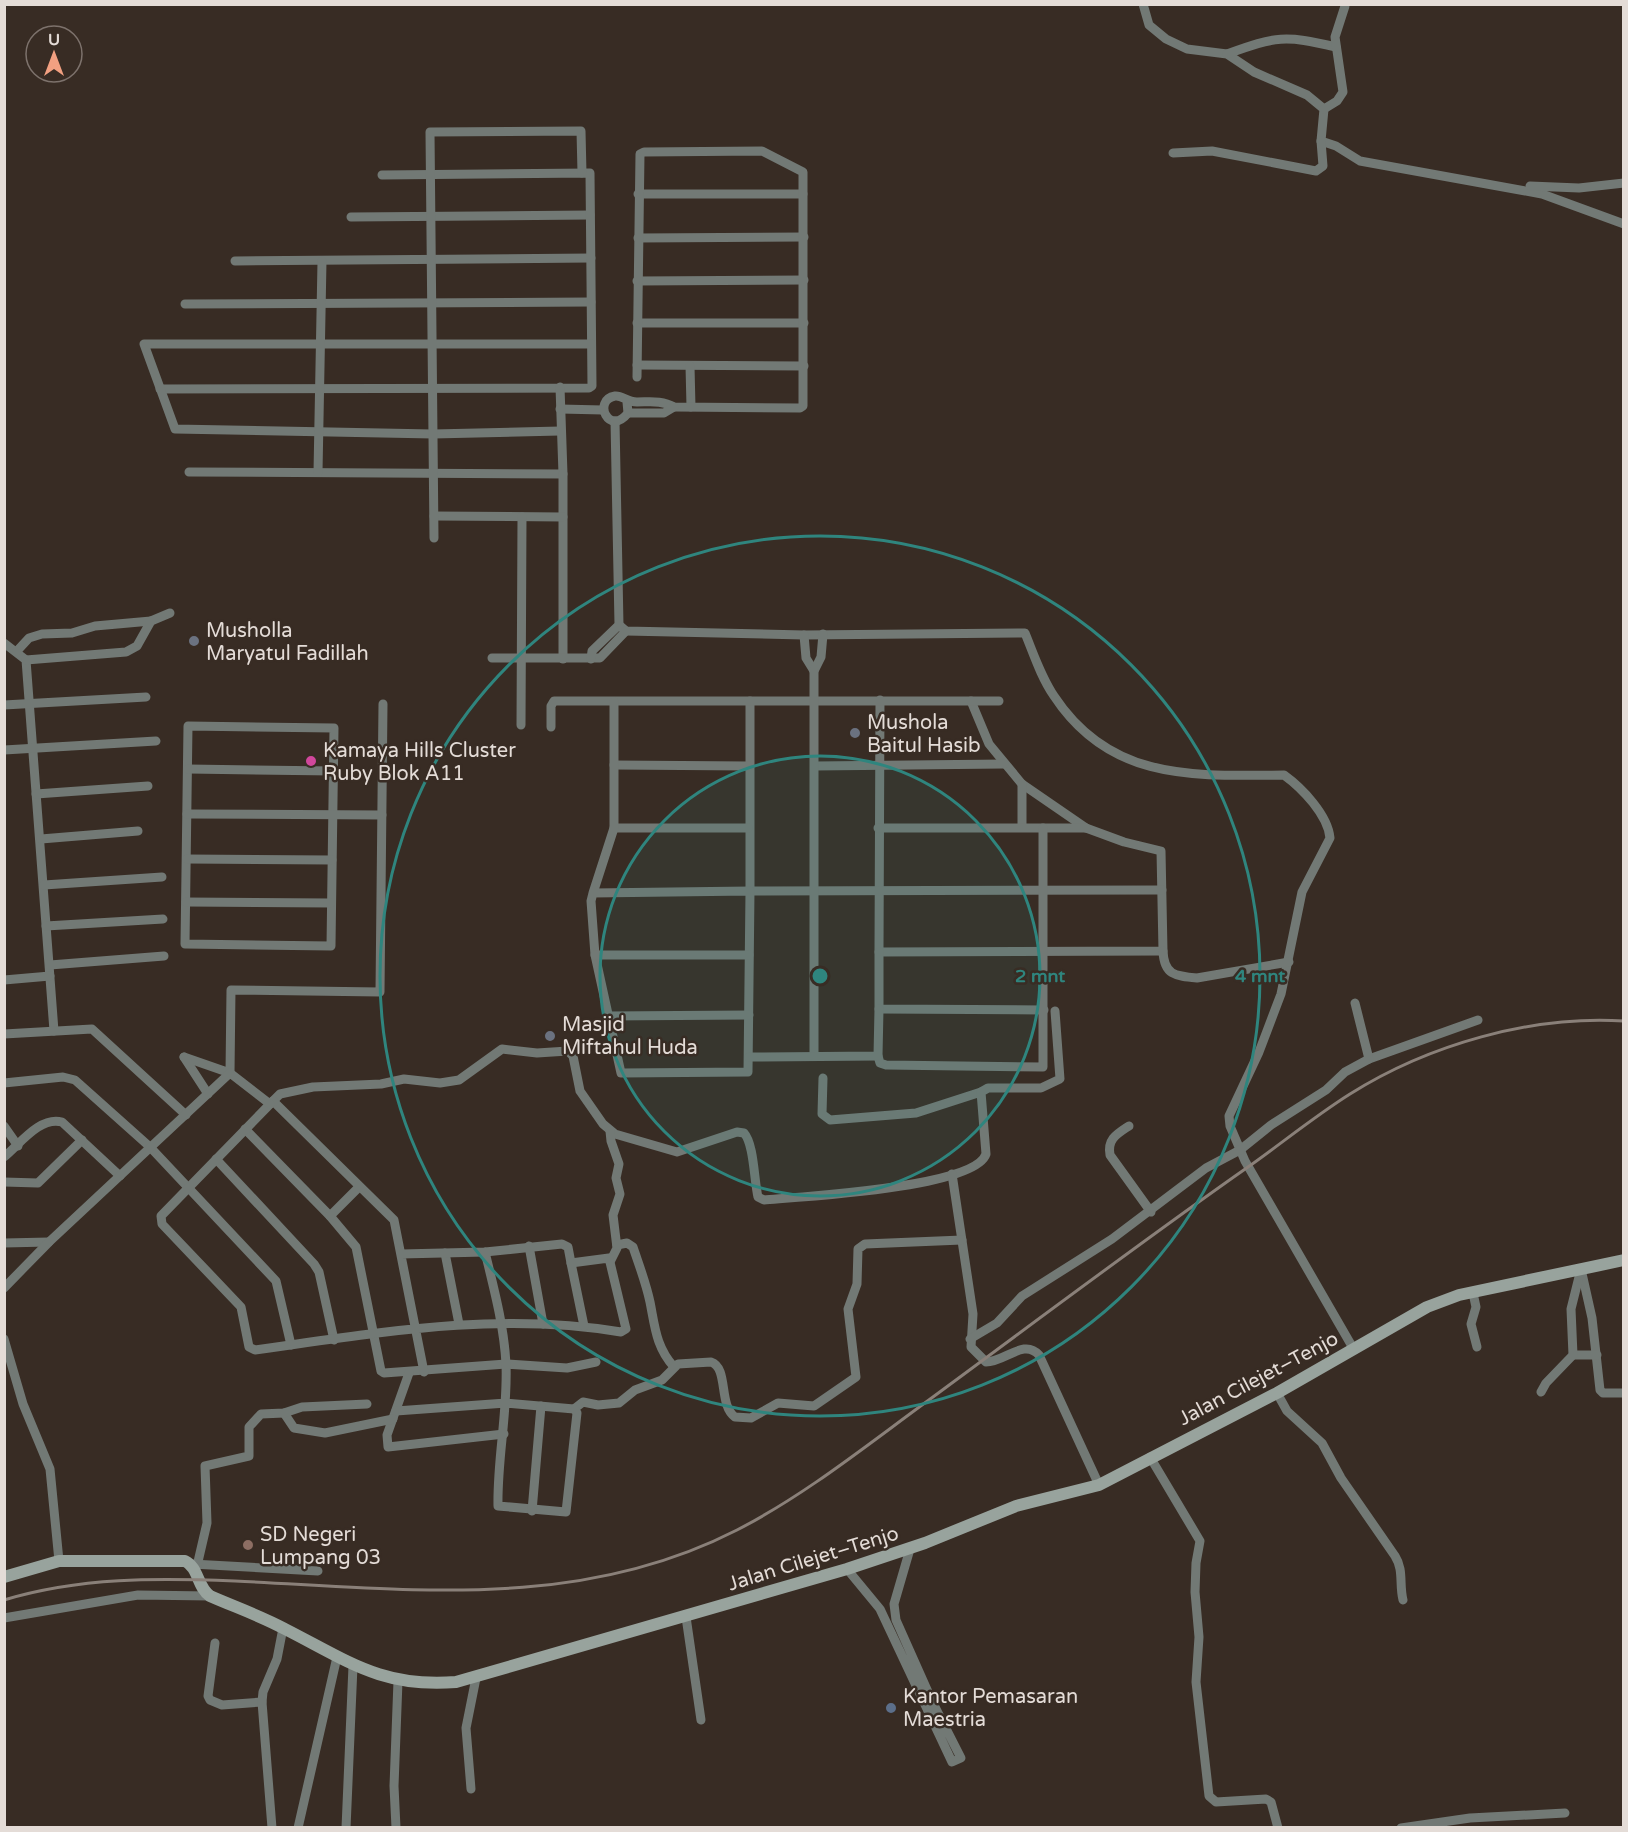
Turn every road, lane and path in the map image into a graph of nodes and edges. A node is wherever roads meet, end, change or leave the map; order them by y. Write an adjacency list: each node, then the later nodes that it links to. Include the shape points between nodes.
1 (1143, 4): 4 (street, via 1149,25 1166,39 1187,49)
2 (1345, 6): 3 (street, via 1337,28)
3 (1336, 47): 4 (street, via 1285,37); 5 (street, via 1343,93)
4 (1227, 54): 5 (street, via 1254,72 1307,95)
5 (1324, 109): 6 (street)
6 (1321, 141): 7 (street, via 1323,166 1316,171 1212,151); 11 (street, via 1367,163)
7 (1173, 153)
8 (582, 173): 10 (street); 10 (street, via 581,131 430,132); 15 (street, via 590,173)
9 (382, 175): 10 (street)
10 (430, 175): 16 (street)
11 (1471, 181): 12 (street, via 1559,189); 18 (street, via 1557,197)
12 (1623, 183)
13 (638, 194): 14 (street); 14 (street, via 638,160 644,152 762,152 803,172); 20 (street)
14 (803, 194): 19 (street)
15 (590, 215): 16 (street); 21 (street)
16 (431, 217): 17 (street); 22 (street)
17 (351, 218)
18 (1623, 224)
19 (804, 237): 20 (street); 26 (street)
20 (638, 238): 25 (street)
21 (591, 258): 22 (street); 27 (street)
22 (431, 260): 24 (street); 29 (street)
23 (235, 261): 24 (street)
24 (322, 261): 28 (street)
25 (637, 280): 26 (street); 31 (street)
26 (804, 280): 32 (street)
27 (591, 302): 29 (street); 35 (street)
28 (321, 303): 29 (street); 30 (street); 33 (street)
29 (432, 303): 34 (street)
30 (185, 304)
31 (637, 323): 32 (street); 36 (street)
32 (804, 323): 38 (street)
33 (320, 344): 34 (street); 41 (street); 43 (street, via 144,344)
34 (432, 344): 35 (street); 42 (street)
35 (591, 344): 40 (street, via 592,386)
36 (637, 366): 37 (street); 39 (street)
37 (690, 366): 38 (street); 46 (street)
38 (804, 366): 46 (street, via 804,401 800,408)
39 (637, 377)
40 (560, 387): 42 (street); 47 (street)
41 (319, 388): 42 (street); 43 (street); 51 (street)
42 (432, 388): 53 (street)
43 (160, 389): 51 (street, via 175,429)
44 (627, 402): 45 (street, via 665,402); 48 (street, via 621,396 612,396); 49 (street)
45 (674, 407): 46 (street); 49 (street, via 664,413)
46 (691, 407)
47 (560, 409): 48 (street); 52 (street)
48 (603, 410): 50 (street)
49 (628, 413): 50 (street)
50 (615, 421): 64 (street)
51 (318, 430): 53 (street); 55 (street)
52 (560, 431): 53 (street); 57 (street)
53 (433, 434): 56 (street)
54 (189, 472): 55 (street)
55 (318, 472): 56 (street)
56 (433, 472): 57 (street); 58 (street)
57 (563, 474): 60 (street)
58 (434, 516): 59 (street); 61 (street)
59 (522, 517): 60 (street); 70 (street)
60 (563, 517): 71 (street)
61 (434, 538)
62 (170, 613): 63 (street)
63 (151, 621): 68 (street, via 33,636); 72 (street, via 137,646 126,652)
64 (623, 628): 66 (street); 71 (street, via 600,658)
65 (823, 634): 66 (street); 73 (street, via 821,657); 130 (street, via 1025,633 1048,686 1068,716 1094,742 1123,759 1162,772 1284,776 1295,783 1329,828 1330,838 1302,892)
66 (804, 635): 73 (street, via 807,658)
67 (4, 644): 68 (street)
68 (17, 651): 72 (street)
69 (492, 658): 70 (street)
70 (521, 658): 71 (street); 84 (street)
71 (563, 658)
72 (26, 660): 83 (street)
73 (814, 670): 80 (street)
74 (146, 697): 83 (street)
75 (880, 700): 77 (street); 80 (street); 93 (street)
76 (750, 701): 79 (street); 80 (street); 91 (street)
77 (971, 701): 78 (street); 90 (street, via 989,744)
78 (999, 701)
79 (614, 702): 85 (street, via 554,701 550,706); 89 (street)
80 (814, 702): 92 (street)
81 (383, 704): 100 (street)
82 (4, 705): 83 (street)
83 (29, 705): 87 (street)
84 (521, 725)
85 (551, 727)
86 (156, 741): 87 (street)
87 (33, 748): 88 (street); 98 (street)
88 (4, 750)
89 (614, 765): 91 (street); 103 (street)
90 (1004, 765): 93 (street); 96 (street)
91 (749, 766): 104 (street)
92 (815, 766): 93 (street); 117 (street)
93 (879, 766): 105 (street)
94 (188, 769): 95 (street); 95 (street, via 188,726 199,726 334,728); 99 (street)
95 (334, 771): 101 (street)
96 (1022, 784): 102 (street); 107 (street)
97 (148, 786): 98 (street)
98 (36, 794): 109 (street)
99 (187, 814): 101 (street); 110 (street)
100 (382, 815): 101 (street); 147 (street, via 380,992 231,990)
101 (333, 816): 111 (street)
102 (1022, 827): 105 (street); 106 (street)
103 (614, 828): 104 (street); 119 (street)
104 (748, 828): 116 (street)
105 (878, 828): 118 (street)
106 (1043, 828): 107 (street); 114 (street)
107 (1086, 828): 115 (street, via 1161,851)
108 (138, 831): 109 (street)
109 (41, 839): 113 (street)
110 (187, 859): 111 (street); 120 (street)
111 (332, 860): 121 (street)
112 (162, 877): 113 (street)
113 (44, 885): 123 (street)
114 (1043, 890): 115 (street); 118 (street); 126 (street)
115 (1162, 890): 124 (street)
116 (750, 891): 117 (street); 119 (street); 128 (street)
117 (814, 891): 118 (street); 143 (street)
118 (878, 891): 125 (street)
119 (593, 893): 127 (street)
120 (186, 902): 121 (street); 121 (street, via 185,944 331,946)
121 (331, 903)
122 (163, 919): 123 (street)
123 (46, 926): 131 (street)
124 (1163, 951): 126 (street); 130 (street, via 1169,971 1182,977 1197,978)
125 (879, 952): 126 (street); 135 (street)
126 (1044, 952): 136 (street)
127 (595, 955): 128 (street); 139 (street)
128 (749, 955): 138 (street)
129 (164, 956): 131 (street)
130 (1288, 962): 161 (street, via 1281,994 1259,1052 1229,1116)
131 (50, 965): 132 (street)
132 (50, 976): 133 (street); 141 (street)
133 (4, 980)
134 (1354, 1004): 146 (street)
135 (879, 1009): 136 (street); 144 (street)
136 (1044, 1010): 144 (street, via 1041,1068 886,1065 880,1063)
137 (1055, 1011): 150 (street, via 1060,1079 1041,1088 988,1088)
138 (749, 1015): 139 (street); 145 (street)
139 (607, 1016): 145 (street, via 621,1073 744,1074 749,1068)
140 (1478, 1020): 146 (street)
141 (54, 1031): 142 (street); 153 (street, via 93,1029)
142 (4, 1034)
143 (814, 1055): 144 (street); 145 (street)
144 (878, 1056)
145 (749, 1057)
146 (1369, 1059): 161 (street, via 1345,1072 1326,1090)
147 (230, 1073): 151 (street); 151 (street, via 184,1057); 152 (street)
148 (823, 1078): 150 (street, via 822,1114 830,1120 916,1113)
149 (4, 1083): 160 (street, via 63,1077 75,1080)
150 (981, 1092): 164 (street, via 985,1157)
151 (208, 1094): 153 (street)
152 (272, 1102): 156 (street); 157 (street, via 280,1094 313,1087 381,1084 404,1078 440,1083 459,1080 502,1049 568,1051 573,1056 580,1091); 167 (street)
153 (186, 1115): 160 (street)
154 (4, 1126): 159 (street)
155 (1129, 1126): 169 (street, via 1112,1138 1110,1155)
156 (245, 1130): 163 (street); 170 (street)
157 (610, 1131): 164 (street, via 677,1152 736,1132 744,1133 751,1144 758,1197 764,1200 876,1191); 174 (street, via 620,1166 616,1178 620,1196 613,1215)
158 (82, 1140): 159 (street, via 62,1122 50,1120); 165 (street); 166 (street, via 38,1183)
159 (18, 1146): 162 (street)
160 (150, 1147): 165 (street); 168 (street)
161 (1240, 1150): 169 (street, via 1206,1168); 196 (street)
162 (4, 1157)
163 (216, 1159): 168 (street); 193 (street, via 314,1264)
164 (952, 1174): 171 (street)
165 (120, 1176): 172 (street)
166 (4, 1182)
167 (359, 1187): 170 (street); 178 (street, via 394,1220)
168 (188, 1188): 194 (street, via 276,1281); 194 (street, via 161,1216 162,1224 241,1307 251,1349)
169 (1151, 1212): 192 (street, via 1022,1296 997,1323)
170 (330, 1216): 190 (street, via 356,1247)
171 (962, 1240): 192 (street, via 973,1314); 201 (street, via 865,1244 858,1249 857,1284 848,1309 856,1377 814,1406 778,1403 751,1418 739,1419 727,1411 715,1363 684,1363)
172 (49, 1242): 173 (street); 183 (street)
173 (4, 1243)
174 (616, 1245): 179 (street); 201 (street, via 633,1247 655,1333)
175 (529, 1246): 176 (street); 181 (street, via 565,1244); 187 (street)
176 (485, 1252): 177 (street); 185 (street)
177 (446, 1253): 178 (street); 186 (street)
178 (401, 1254): 189 (street)
179 (611, 1260): 181 (street, via 606,1257); 188 (street, via 626,1329 621,1332)
180 (1623, 1260): 182 (main road, Jalan Cilejet–Tenjo)
181 (571, 1263): 188 (street)
182 (1581, 1269): 184 (main road, Jalan Cilejet–Tenjo); 197 (street, via 1570,1309); 198 (street)
183 (4, 1288)
184 (1473, 1293): 195 (street, via 1476,1307 1471,1324); 196 (main road, Jalan Cilejet–Tenjo, via 1427,1307)
185 (502, 1322): 186 (street); 187 (street); 200 (street)
186 (459, 1324): 189 (street)
187 (543, 1324): 188 (street)
188 (584, 1326)
189 (417, 1327): 190 (street); 202 (street)
190 (374, 1334): 193 (street); 203 (street, via 381,1371 388,1375)
191 (4, 1339): 218 (street, via 23,1404 50,1469)
192 (970, 1339): 215 (street, via 972,1350 986,1362 1025,1348 1039,1354)
193 (334, 1340): 194 (street)
194 (291, 1345)
195 (1477, 1347)
196 (1353, 1348): 205 (main road, Jalan Cilejet–Tenjo)
197 (1573, 1355): 198 (street); 204 (street)
198 (1597, 1355): 206 (street, via 1601,1392)
199 (596, 1362): 200 (street, via 567,1368)
200 (506, 1364): 202 (street); 207 (street)
201 (674, 1367): 210 (street, via 662,1380 635,1390 619,1403 583,1402)
202 (424, 1372): 203 (street)
203 (409, 1373): 212 (street)
204 (1541, 1392)
205 (1277, 1393): 214 (main road, Jalan Cilejet–Tenjo); 224 (street, via 1287,1411 1322,1443 1341,1478 1395,1556 1402,1569)
206 (1623, 1393)
207 (506, 1403): 209 (street); 212 (street); 213 (street)
208 (368, 1404): 211 (street, via 302,1407)
209 (541, 1406): 210 (street); 216 (street)
210 (574, 1408): 216 (street, via 577,1413 567,1510)
211 (284, 1413): 212 (street, via 294,1428 325,1433); 219 (street, via 271,1412 254,1419 248,1432 250,1451 246,1459 206,1466 207,1523)
212 (394, 1415): 213 (street, via 386,1445 392,1448)
213 (504, 1434): 216 (street, via 498,1506)
214 (1150, 1457): 215 (main road, Jalan Cilejet–Tenjo); 245 (street, via 1200,1541 1195,1581 1199,1637 1196,1682 1209,1796 1216,1802 1266,1799 1271,1802)
215 (1099, 1485): 217 (main road, Jalan Cilejet–Tenjo, via 1016,1506)
216 (532, 1511)
217 (910, 1549): 220 (main road, Jalan Cilejet–Tenjo); 225 (street)
218 (59, 1562): 219 (main road, via 179,1560); 222 (main road)
219 (194, 1565): 221 (street); 223 (main road, via 203,1590)
220 (847, 1569): 226 (street); 227 (main road, Jalan Cilejet–Tenjo)
221 (318, 1571)
222 (4, 1577)
223 (210, 1596): 228 (street, via 138,1595); 229 (main road, Jalan Cilejet–Tenjo)
224 (1403, 1600)
225 (894, 1604): 226 (street); 237 (street, via 896,1620)
226 (880, 1609): 237 (street)
227 (686, 1617): 233 (main road, Jalan Cilejet–Tenjo); 236 (street)
228 (4, 1618)
229 (283, 1628): 231 (main road, Jalan Cilejet–Tenjo); 235 (street)
230 (215, 1643): 235 (street, via 210,1700 222,1705)
231 (337, 1657): 232 (main road, Jalan Cilejet–Tenjo); 242 (street)
232 (353, 1666): 234 (main road, Jalan Cilejet–Tenjo); 243 (street)
233 (476, 1678): 234 (main road, Jalan Cilejet–Tenjo, via 441,1683); 239 (street, via 466,1728)
234 (398, 1681): 244 (street)
235 (262, 1702): 241 (street)
236 (701, 1720)
237 (941, 1729): 238 (street)
238 (957, 1760)
239 (471, 1789)
240 (1565, 1813): 246 (street, via 1470,1818)
241 (272, 1827)
242 (298, 1827)
243 (346, 1827)
244 (396, 1827)
245 (1278, 1827)
246 (1401, 1827)

